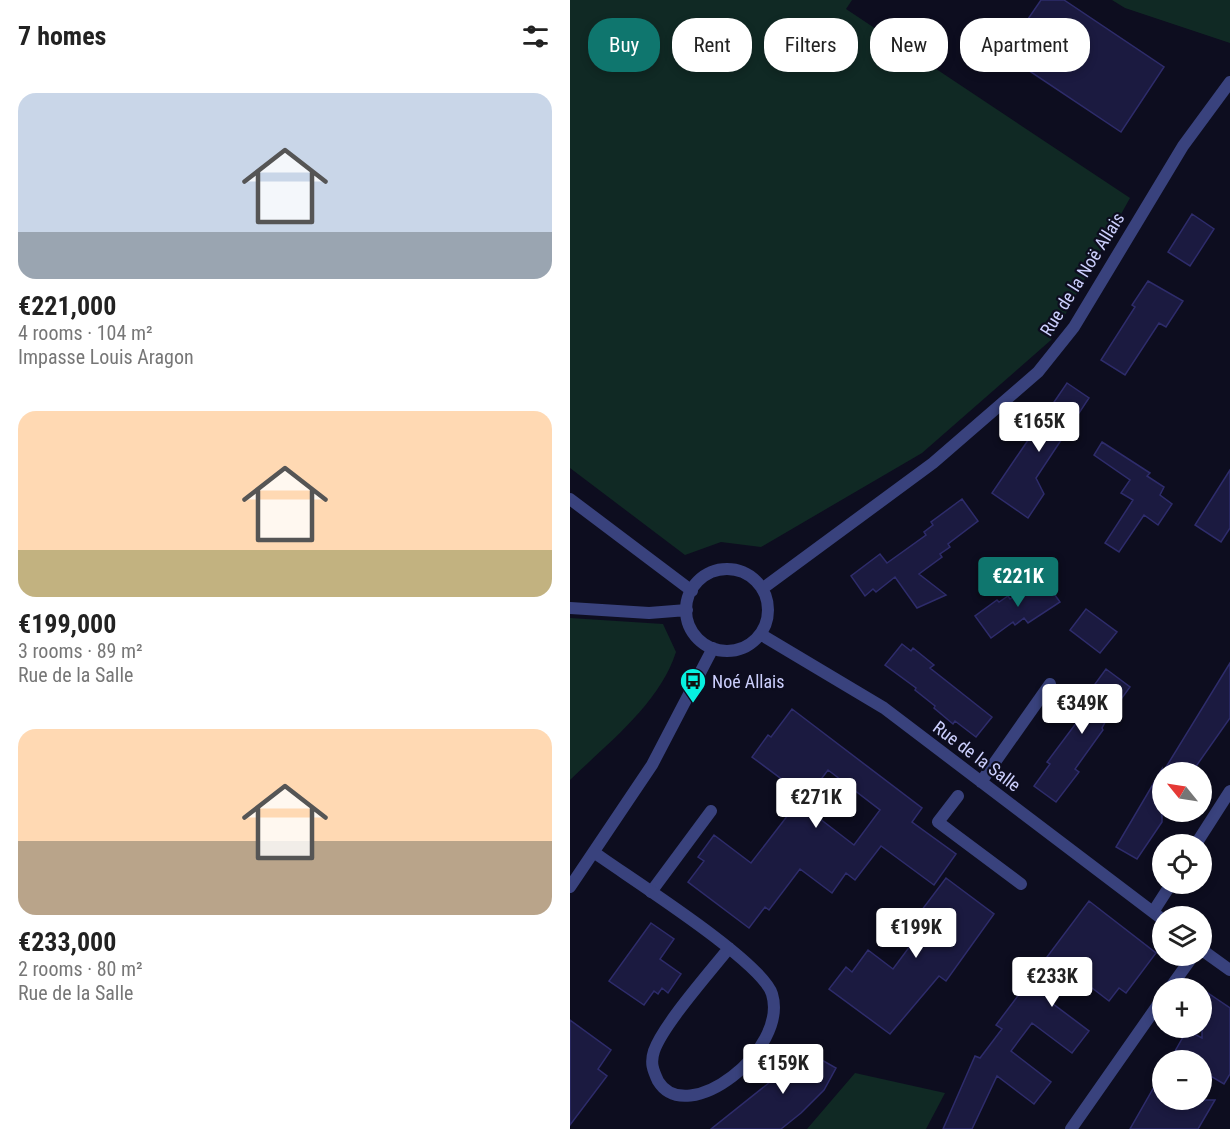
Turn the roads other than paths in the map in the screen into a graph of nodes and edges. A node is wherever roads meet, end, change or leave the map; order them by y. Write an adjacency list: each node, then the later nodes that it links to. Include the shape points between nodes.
1 (1230, 82): 3 (street, Rue de la Noë Allais, via 1183,146 1074,327 1038,372 933,463)
2 (570, 499): 4 (street)
3 (762, 589): 4 (street, via 753,578 726,569 712,572); 7 (street, via 768,612)
4 (692, 591): 6 (street)
5 (570, 608): 6 (street, via 649,614)
6 (687, 610): 8 (street, via 694,634)
7 (760, 634): 8 (street, via 739,650); 10 (street, Rue de la Salle, via 884,708)
8 (713, 648): 15 (street, via 652,765)
9 (1050, 684): 10 (street)
10 (981, 782): 19 (street, Rue de la Salle)
11 (1230, 791): 14 (street)
12 (957, 796): 16 (street, via 938,822)
13 (711, 811): 18 (street)
14 (1202, 834)
15 (595, 853): 17 (street); 18 (street)
16 (1021, 884)
17 (570, 887)
18 (651, 892): 20 (street)
19 (1152, 911)
20 (729, 948): 20 (street, via 756,970 772,992 775,1014 771,1031 749,1064 711,1094 694,1100 675,1096 660,1085 651,1068 654,1053)
21 (1212, 957): 22 (street)
22 (1230, 969)
23 (1152, 1013): 24 (street)
24 (1071, 1129)

